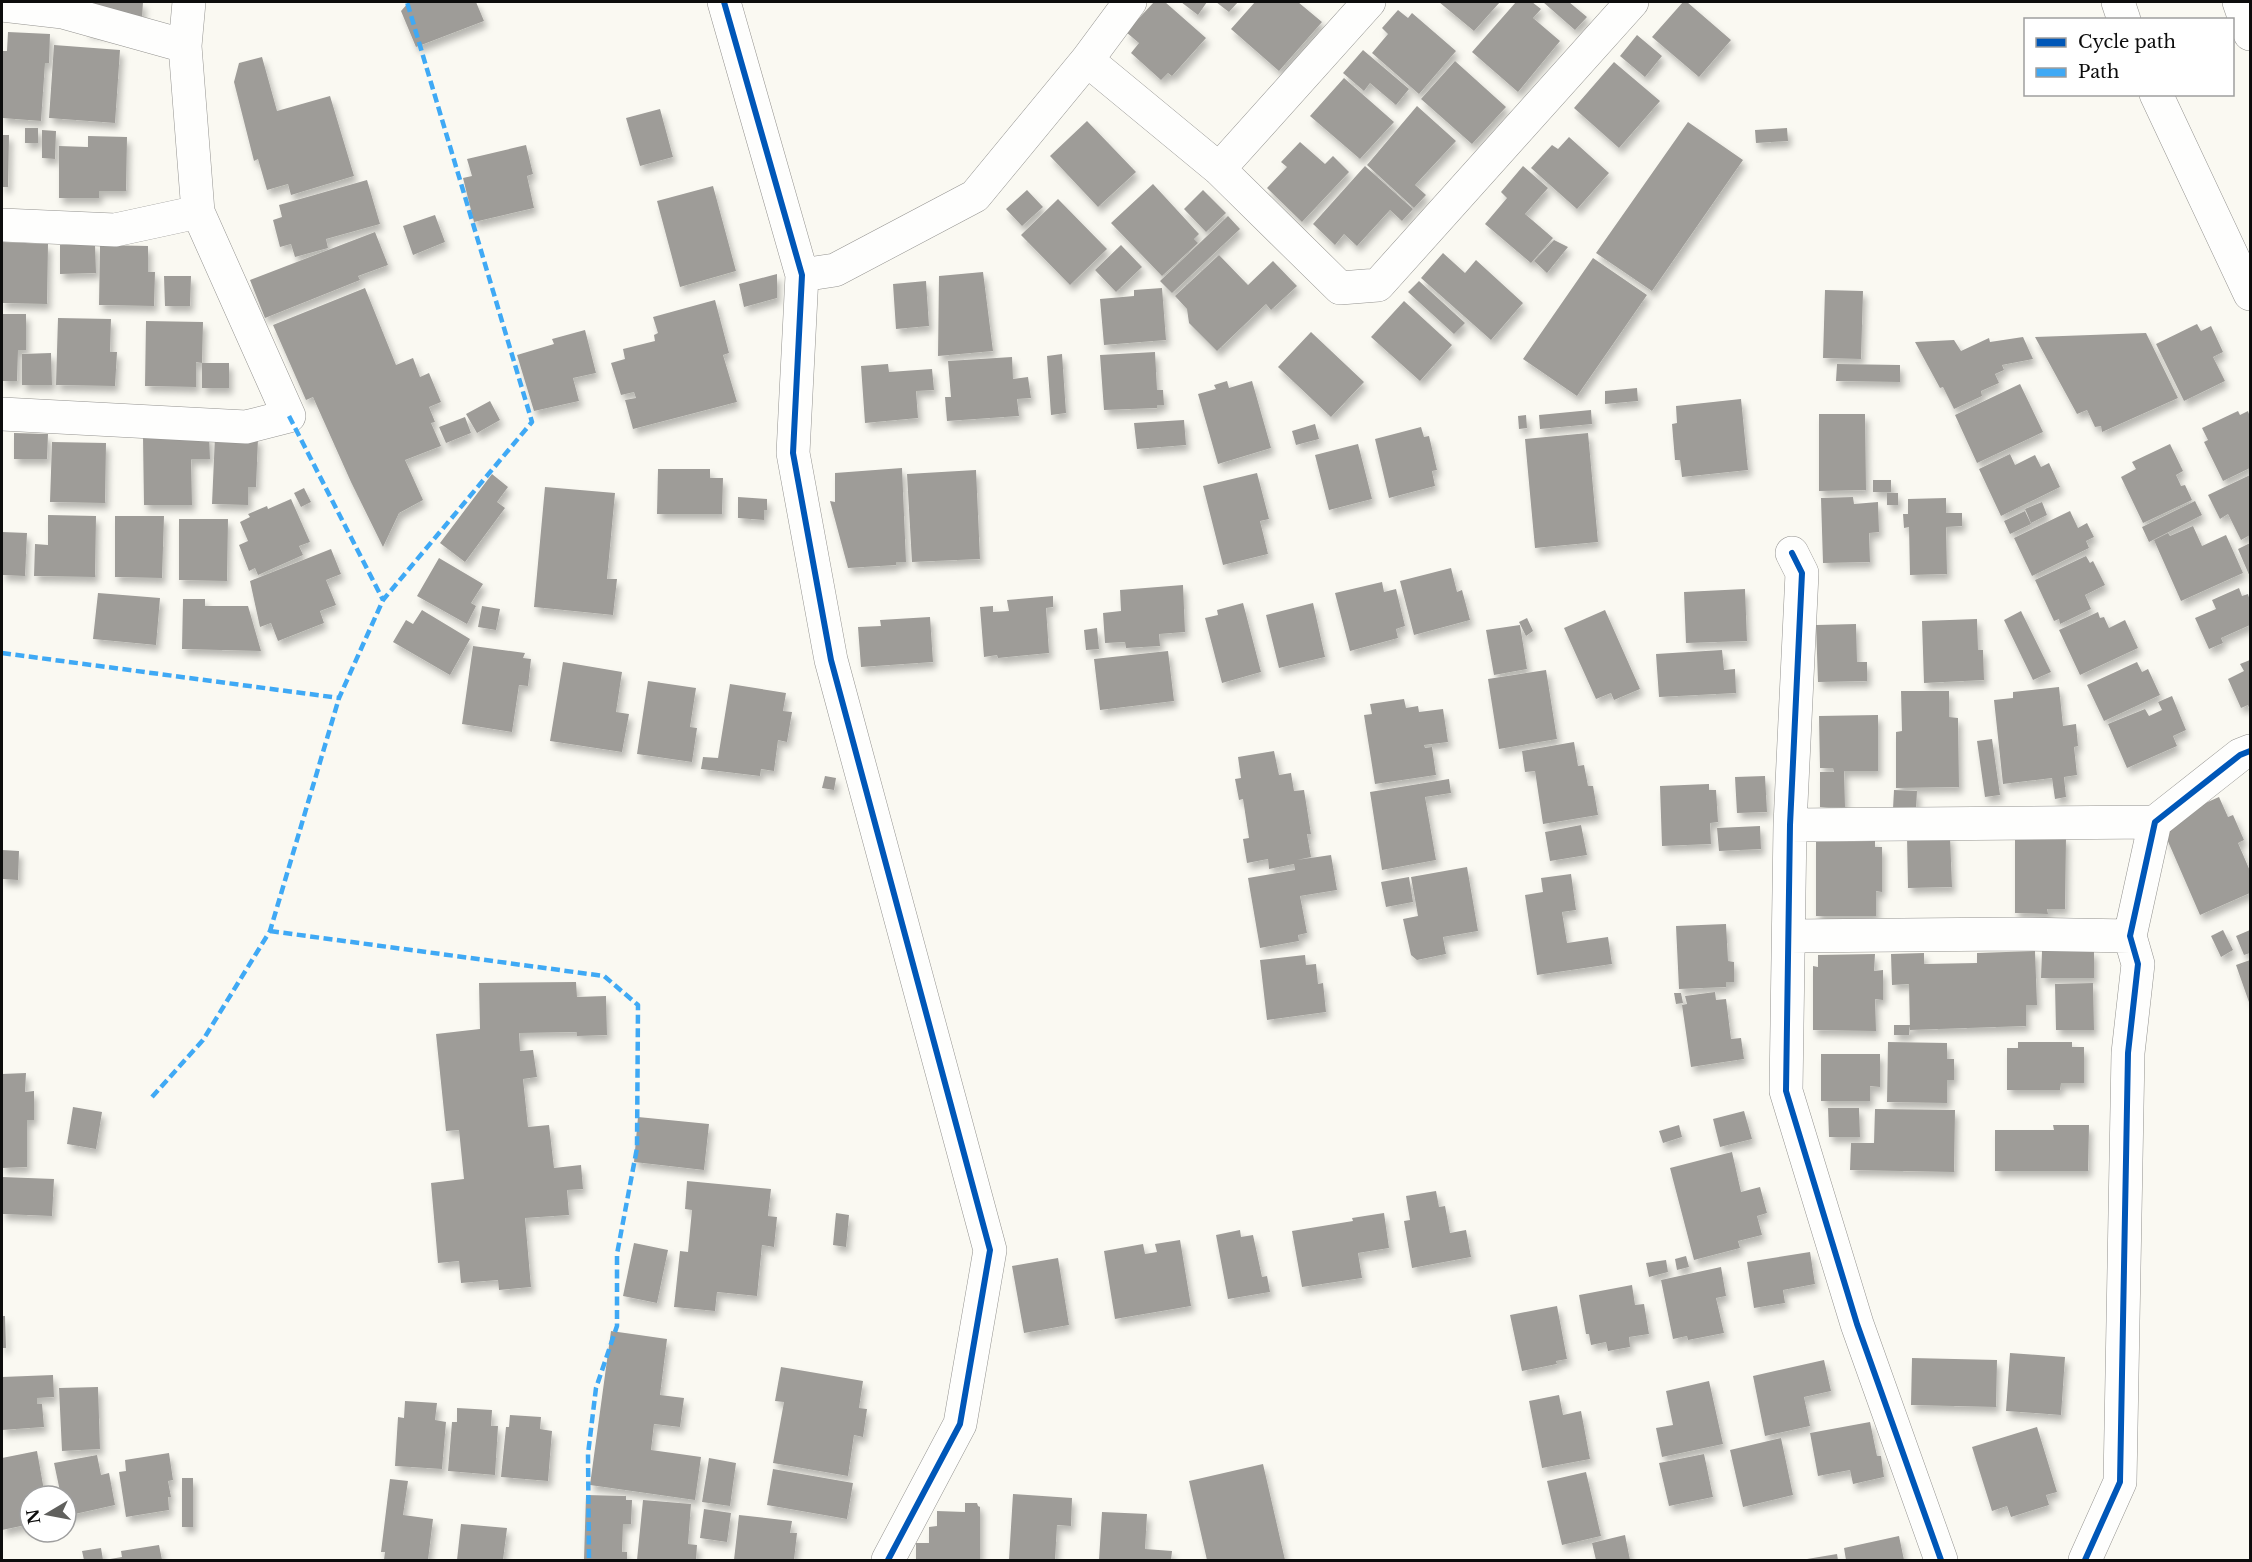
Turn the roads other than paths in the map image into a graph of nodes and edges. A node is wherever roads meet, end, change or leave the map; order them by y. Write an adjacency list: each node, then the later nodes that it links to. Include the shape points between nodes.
1 (189, 2): 11 (street)
2 (724, 2): 17 (street)
3 (1130, 2): 12 (street)
4 (1369, 2): 14 (street)
5 (1632, 2): 14 (street, via 1378,285 1340,288)
6 (2118, 2): 9 (street)
7 (2239, 2): 10 (street)
8 (2, 5): 11 (street, via 63,12)
9 (2123, 18)
10 (2250, 34)
11 (185, 46): 15 (street)
12 (1087, 60): 14 (street); 17 (street, via 975,196 835,270)
13 (2157, 96): 18 (street)
14 (1219, 169)
15 (198, 212): 16 (street, via 115,230); 19 (street, via 289,416 246,427)
16 (2, 225)
17 (802, 275): 26 (street, via 793,453 831,660 990,1250 960,1424)
18 (2250, 294)
19 (2, 414)
20 (1792, 553): 23 (street, via 1802,573)
21 (2250, 751): 22 (street)
22 (2155, 822): 23 (street); 25 (street)
23 (1790, 825): 24 (street)
24 (1790, 936): 25 (street); 27 (street, via 1786,1091 1857,1324)
25 (2130, 936): 28 (street, via 2138,964 2128,1053 2120,1482)
26 (888, 1560)
27 (1941, 1560)
28 (2085, 1560)

